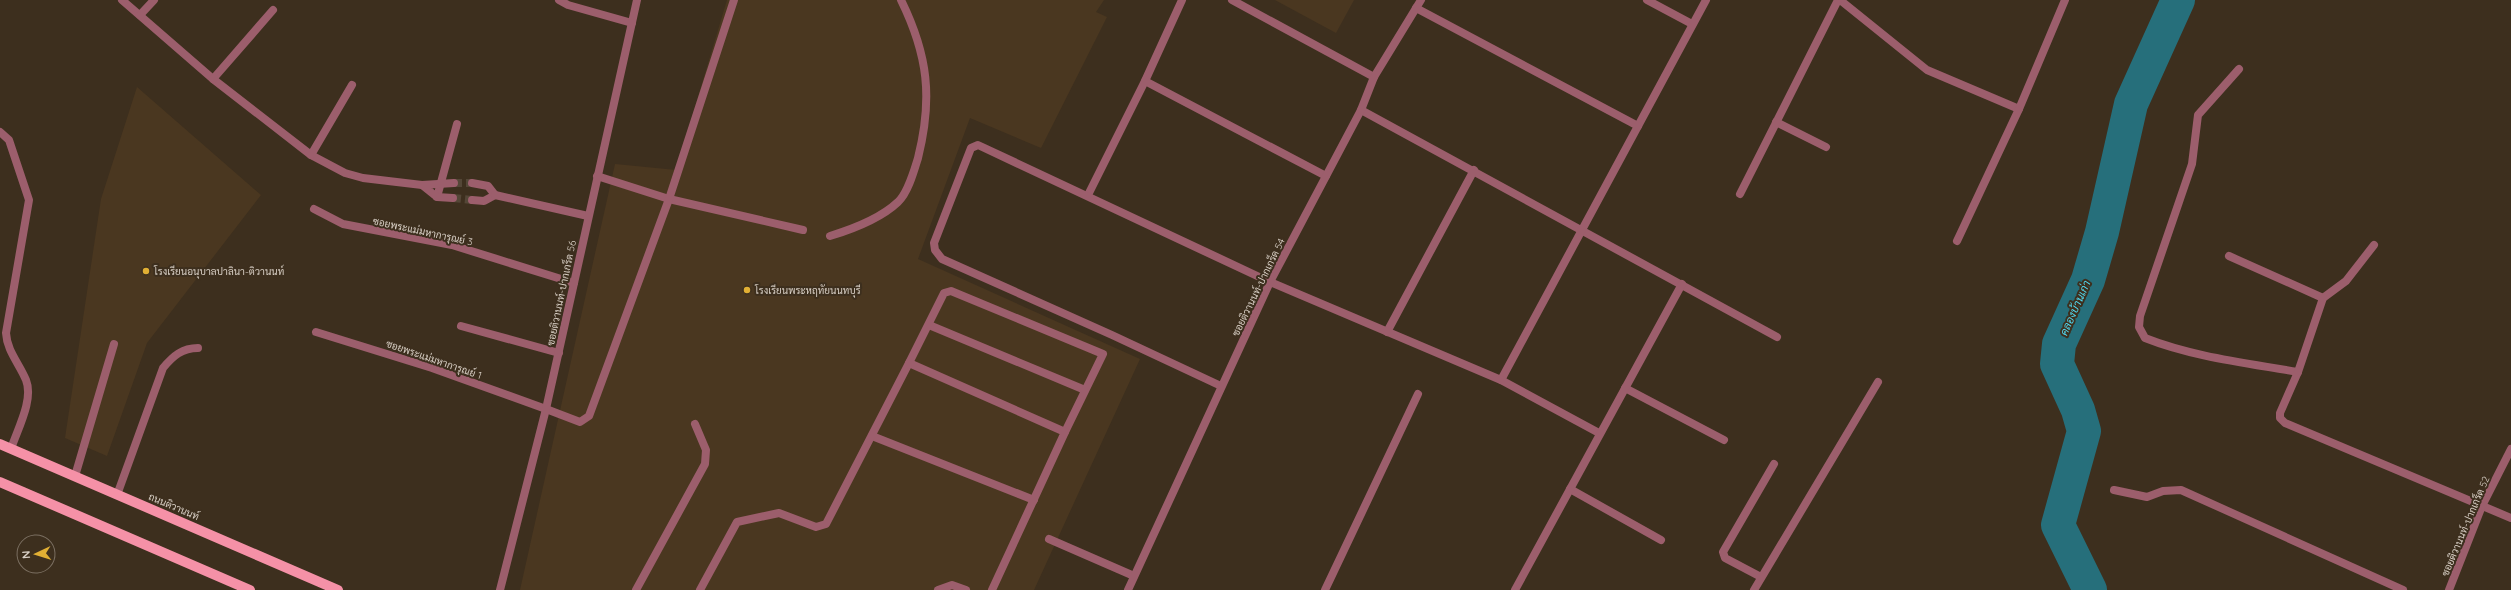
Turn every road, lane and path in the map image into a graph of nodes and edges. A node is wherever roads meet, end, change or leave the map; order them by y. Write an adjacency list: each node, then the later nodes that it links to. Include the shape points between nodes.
1 (122, 0): 16 (street)
2 (154, 0): 16 (street)
3 (559, 0): 17 (street, via 568,5)
4 (637, 0): 17 (street, ซอยติวานนท์-ปากเกร็ด 56)
5 (734, 0): 44 (street)
6 (901, 0): 50 (street, via 914,28 926,76 927,122 914,172 899,202 873,219)
7 (1182, 0): 22 (street)
8 (1232, 0): 20 (street)
9 (1421, 0): 14 (street, ซอยติวานนท์-ปากเกร็ด 54)
10 (1647, 0): 18 (street)
11 (1706, 0): 18 (street)
12 (1839, 0): 24 (street, via 1927,70); 26 (street)
13 (2065, 0): 24 (street)
14 (1416, 8): 20 (street, ซอยติวานนท์-ปากเกร็ด 54); 28 (street)
15 (273, 10): 21 (street)
16 (140, 15): 21 (street)
17 (632, 23): 33 (street, ซอยติวานนท์-ปากเกร็ด 56)
18 (1692, 24): 28 (street)
19 (2238, 69): 67 (street, via 2198,115 2192,164 2140,316 2139,327 2144,338 2160,344)
20 (1374, 77): 25 (street, ซอยติวานนท์-ปากเกร็ด 54)
21 (213, 79): 31 (street)
22 (1145, 81): 34 (street); 41 (street)
23 (352, 85): 31 (street)
24 (2019, 108): 51 (street)
25 (1361, 110): 32 (street); 34 (street, ซอยติวานนท์-ปากเกร็ด 54)
26 (1776, 122): 30 (street); 39 (street)
27 (457, 124): 37 (street)
28 (1638, 126): 49 (street)
29 (0, 132): 81 (street, via 9,140 29,200 6,332 6,345 26,381 28,391)
30 (1826, 147)
31 (311, 155): 38 (street, via 345,173 363,178)
32 (1474, 170): 49 (street); 61 (street)
33 (597, 176): 44 (street); 47 (street, ซอยติวานนท์-ปากเกร็ด 56)
34 (1326, 176): 54 (street, ซอยติวานนท์-ปากเกร็ด 54)
35 (454, 183): 37 (street)
36 (472, 183): 40 (street, via 488,186)
37 (440, 184): 38 (street); 42 (street)
38 (422, 185): 42 (street)
39 (1740, 194)
40 (495, 195): 45 (street, via 484,201); 47 (street)
41 (1088, 195): 54 (street); 70 (street, via 975,145 970,150 934,242 935,250 942,259)
42 (437, 196): 43 (street)
43 (452, 198)
44 (669, 199): 48 (street); 74 (street, ซอยพระแม่มหาการุณย์ 1, via 589,416 580,422)
45 (472, 200)
46 (314, 209): 55 (street, ซอยพระแม่มหาการุณย์ 3, via 343,224 452,245)
47 (588, 216): 55 (street, ซอยติวานนท์-ปากเกร็ด 56)
48 (803, 230)
49 (1582, 230): 56 (street); 68 (street)
50 (830, 236)
51 (1957, 241)
52 (2374, 245): 57 (street, via 2346,281)
53 (2229, 256): 57 (street)
54 (1270, 282): 61 (street); 70 (street, ซอยติวานนท์-ปากเกร็ด 54)
55 (574, 283): 65 (street, ซอยติวานนท์-ปากเกร็ด 56)
56 (1682, 284): 62 (street); 71 (street)
57 (2323, 298): 67 (street)
58 (929, 324): 66 (street); 72 (street); 72 (street, via 944,293 954,291 1103,354)
59 (461, 326): 65 (street)
60 (316, 332): 74 (street, ซอยพระแม่มหาการุณย์ 1, via 432,368)
61 (1387, 332): 68 (street)
62 (1777, 337)
63 (114, 344): 84 (street)
64 (198, 348): 88 (street, via 187,348 173,357 163,368)
65 (558, 353): 74 (street, ซอยติวานนท์-ปากเกร็ด 56)
66 (909, 363): 76 (street); 78 (street)
67 (2298, 372): 90 (street, via 2280,413 2280,418 2285,423)
68 (1501, 380): 77 (street)
69 (1878, 382): 95 (street)
70 (1221, 386): 94 (street, ซอยติวานนท์-ปากเกร็ด 54)
71 (1625, 388): 77 (street); 79 (street)
72 (1085, 390): 76 (street)
73 (1418, 394): 105 (street)
74 (546, 409): 98 (street, ซอยติวานนท์-ปากเกร็ด 56)
75 (695, 424): 99 (street, via 706,450 705,464)
76 (1065, 432): 89 (street)
77 (1599, 433): 86 (street)
78 (872, 436): 89 (street); 100 (street, via 826,524 816,527 779,513 737,522)
79 (1724, 440)
80 (0, 444): 81 (main road, ถนนติวานนท์)
81 (11, 449): 84 (main road, ถนนติวานนท์)
82 (2511, 449): 90 (street, ซอยติวานนท์-ปากเกร็ด 52)
83 (1774, 464): 95 (street, via 1723,552 1725,558)
84 (75, 476): 88 (main road, ถนนติวานนท์)
85 (0, 482): 96 (main road)
86 (1570, 489): 93 (street); 106 (street)
87 (2114, 490): 108 (street, via 2147,497 2163,491 2181,490)
88 (117, 495): 97 (main road, ถนนติวานนท์)
89 (1034, 500): 103 (street)
90 (2482, 506): 91 (street); 109 (street, ซอยติวานนท์-ปากเกร็ด 52)
91 (2511, 518)
92 (1049, 540): 94 (street)
93 (1661, 540)
94 (1134, 576): 104 (street, ซอยติวานนท์-ปากเกร็ด 54)
95 (1761, 577): 107 (street)
96 (250, 590)
97 (338, 590)
98 (500, 590)
99 (636, 590)
100 (700, 590)
101 (938, 590): 102 (street, via 952,585)
102 (966, 590)
103 (992, 590)
104 (1128, 590)
105 (1324, 590)
106 (1515, 590)
107 (1754, 590)
108 (2403, 590)
109 (2449, 590)

